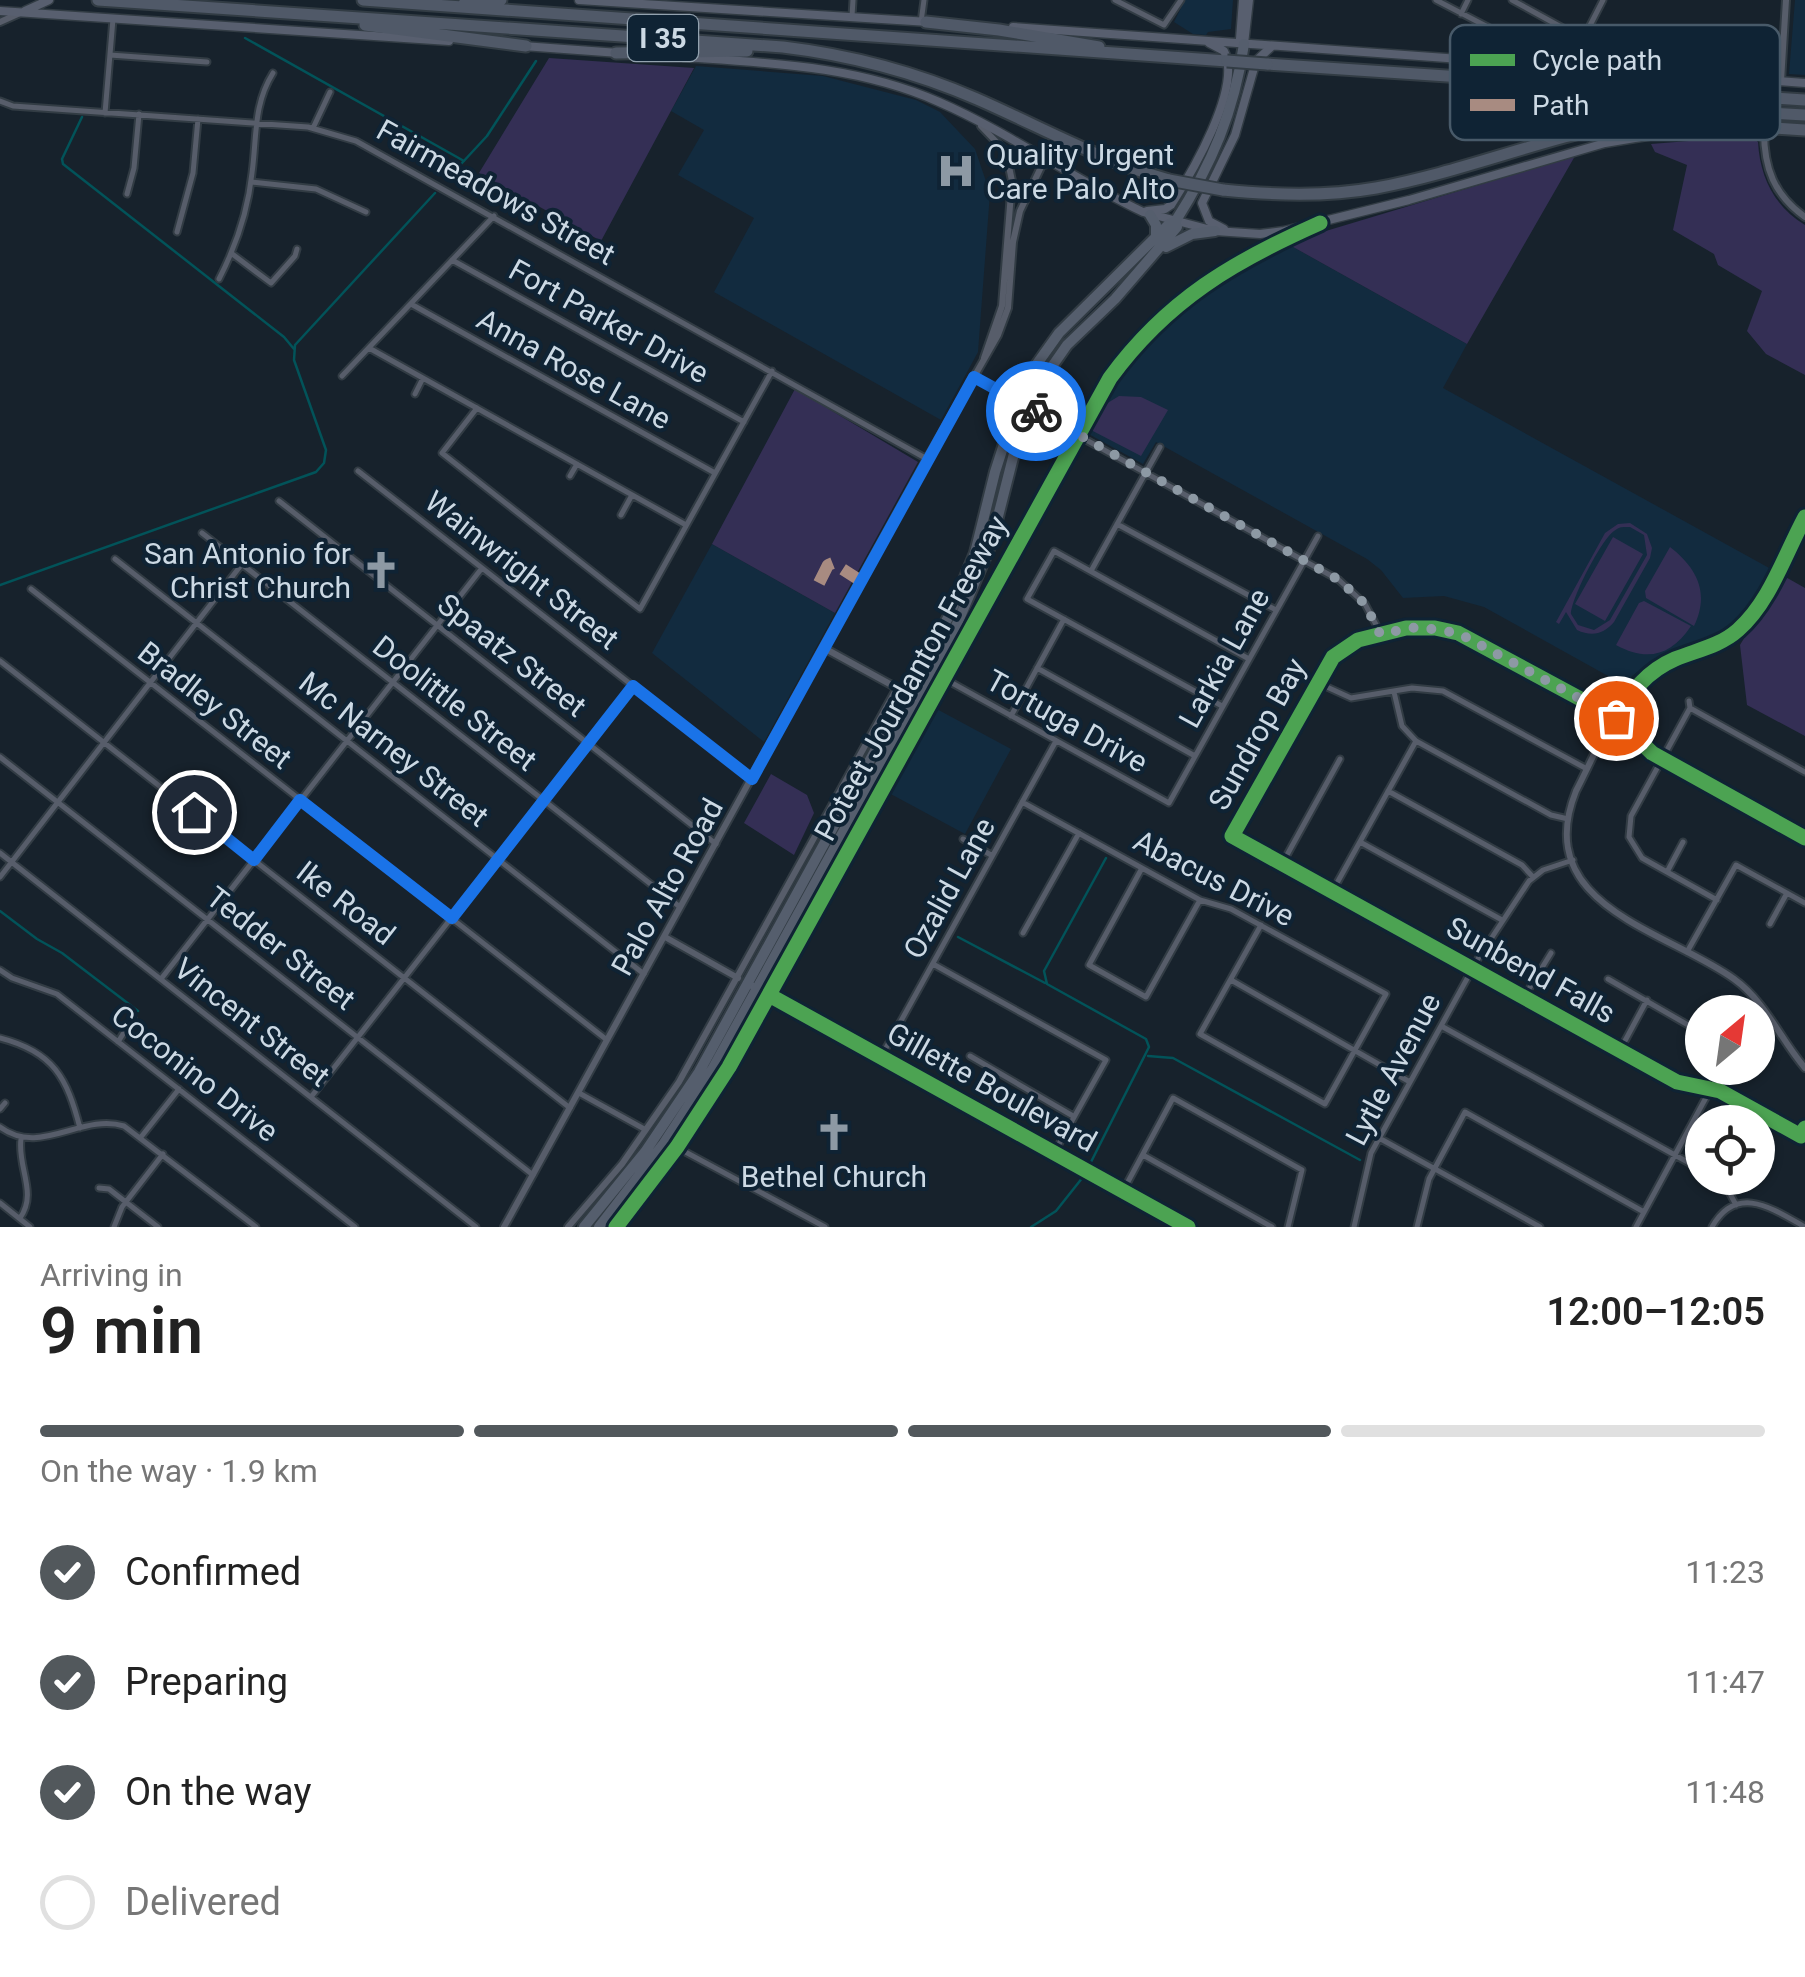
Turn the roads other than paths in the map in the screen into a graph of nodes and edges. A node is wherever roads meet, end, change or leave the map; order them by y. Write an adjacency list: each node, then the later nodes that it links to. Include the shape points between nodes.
1 (49, 0): 18 (main road)
2 (98, 0): 16 (highway, I 35)
3 (364, 0): 4 (highway); 37 (highway, I 35)
4 (501, 0)
5 (579, 0): 22 (main road)
6 (853, 0): 22 (street)
7 (924, 0): 24 (street)
8 (1115, 0): 9 (street, via 1166,25)
9 (1181, 0)
10 (1246, 0): 28 (main road, Poteet Jourdanton Freeway)
11 (1436, 0): 20 (street)
12 (1468, 0): 20 (street)
13 (1512, 0): 26 (street)
14 (1603, 0): 27 (street)
15 (1786, 0): 42 (street)
16 (131, 2): 19 (highway, I 35)
17 (0, 11): 18 (main road)
18 (21, 12): 21 (main road); 23 (street)
19 (306, 14): 32 (highway); 39 (highway, I 35, via 783,47)
20 (1461, 14): 25 (street)
21 (113, 18): 32 (main road); 35 (street)
22 (852, 18): 24 (main road)
23 (0, 22)
24 (924, 22): 29 (main road); 37 (highway)
25 (1481, 25)
26 (1557, 25)
27 (1590, 25)
28 (1244, 28): 30 (main road); 31 (main road, Poteet Jourdanton Freeway); 33 (main road)
29 (1204, 41): 30 (main road); 65 (main road, via 1228,56 1217,115 1171,205)
30 (1223, 42): 31 (main road)
31 (1244, 44): 33 (main road); 68 (main road, Poteet Jourdanton Freeway, via 1224,130)
32 (526, 46): 34 (main road)
33 (1268, 46): 36 (main road); 72 (main road, via 1256,61 1235,135 1202,203 1209,221)
34 (616, 52): 39 (highway, via 790,53); 54 (main road, via 867,78)
35 (110, 55): 38 (street); 48 (street)
36 (1450, 58)
37 (1227, 61): 41 (highway, I 35, bridge)
38 (207, 62)
39 (884, 65): 58 (highway, I 35, bridge, via 1117,164 1223,190 1308,195 1375,188)
40 (273, 74): 53 (street)
41 (1450, 76)
42 (1781, 81): 43 (main road)
43 (1805, 82)
44 (330, 92): 55 (street)
45 (1780, 98): 46 (highway, I 35)
46 (1805, 100)
47 (0, 101): 48 (street, Fairmeadows Street)
48 (105, 113): 49 (street, Fairmeadows Street)
49 (139, 114): 52 (street, Fairmeadows Street); 63 (street)
50 (1780, 114): 51 (highway, I 35)
51 (1805, 115)
52 (198, 119): 53 (street, Fairmeadows Street); 71 (street, via 193,173)
53 (256, 122): 55 (street, Fairmeadows Street); 62 (street)
54 (976, 122): 61 (main road); 80 (street, Palo Alto Road, via 1006,152 1012,181 1002,306)
55 (313, 128): 66 (street, Fairmeadows Street, via 369,146)
56 (1780, 130): 57 (highway)
57 (1805, 132)
58 (1558, 140)
59 (1625, 140): 69 (main road)
60 (1764, 140): 67 (street, via 1771,179)
61 (1053, 163): 65 (main road); 80 (street, Palo Alto Road, via 1042,165 1020,211 1008,308)
62 (251, 182): 64 (street, via 316,189); 75 (street)
63 (127, 194)
64 (366, 212)
65 (1147, 213): 68 (main road); 73 (main road)
66 (494, 216): 76 (street); 81 (street, Fairmeadows Street)
67 (1805, 217)
68 (1175, 222): 70 (main road); 73 (main road, Poteet Jourdanton Freeway)
69 (1320, 223): 72 (main road); 89 (street, Poteet Jourdanton Freeway, via 1263,248 1184,298 1123,360)
70 (1214, 231): 72 (main road); 73 (main road)
71 (176, 232)
72 (1230, 232)
73 (1158, 244): 86 (main road, Poteet Jourdanton Freeway)
74 (297, 249): 75 (street, via 271,283)
75 (231, 253): 77 (street)
76 (452, 260): 78 (street); 88 (street, Fort Parker Drive)
77 (219, 279)
78 (411, 304): 79 (street); 94 (street, Anna Rose Lane)
79 (369, 348): 82 (street); 84 (street)
80 (984, 358): 83 (street, Palo Alto Road)
81 (772, 371): 88 (street); 91 (street, Fairmeadows Street)
82 (342, 376)
83 (974, 377): 86 (street); 91 (street, Palo Alto Road)
84 (424, 378): 85 (street); 87 (street)
85 (414, 394)
86 (1022, 404): 89 (street); 126 (main road, Poteet Jourdanton Freeway, via 980,578)
87 (477, 408): 92 (street); 102 (street, via 442,453 640,608)
88 (744, 422): 94 (street)
89 (1077, 434): 95 (street); 120 (street, Poteet Jourdanton Freeway)
90 (1160, 447): 95 (street)
91 (927, 459): 116 (street, Palo Alto Road)
92 (577, 464): 96 (street); 97 (street)
93 (358, 470): 108 (street, Wainwright Street)
94 (714, 473): 102 (street)
95 (1146, 473): 101 (street); 106 (street)
96 (570, 476)
97 (632, 495): 99 (street); 102 (street)
98 (279, 502): 114 (street, Spaatz Street)
99 (620, 515)
100 (1805, 517): 129 (street, via 1742,627 1654,671)
101 (1117, 524): 109 (street); 111 (street)
102 (686, 526)
103 (202, 533): 107 (street, Doolittle Street)
104 (1318, 536): 106 (street, Larkia Lane)
105 (115, 559): 113 (street, Mc Narney Street)
106 (1304, 561): 111 (street, Larkia Lane); 115 (street, via 1358,595)
107 (242, 564): 113 (street); 121 (street, Doolittle Street)
108 (482, 568): 114 (street); 124 (street, Wainwright Street)
109 (1091, 571): 112 (street, via 1054,551 1027,599); 117 (street)
110 (31, 590): 123 (street, Bradley Street)
111 (1276, 610): 117 (street, Larkia Lane)
112 (1064, 620): 119 (street); 127 (street)
113 (196, 623): 123 (street); 130 (street, Mc Narney Street)
114 (438, 625): 121 (street); 134 (street, Spaatz Street)
115 (1380, 634): 122 (street, Sundrop Bay, via 1341,650); 129 (street, Sundrop Bay, via 1418,627 1458,633)
116 (824, 648): 126 (street); 141 (street, Palo Alto Road)
117 (1249, 659): 127 (street, Larkia Lane)
118 (0, 661): 133 (street, Ike Road)
119 (1037, 668): 128 (street); 135 (street)
120 (943, 678): 126 (street, Poteet Jourdanton Freeway); 128 (street, Tortuga Drive)
121 (393, 682): 130 (street); 144 (street, Doolittle Street)
122 (1316, 682): 125 (street, via 1351,698); 150 (street, Sundrop Bay)
123 (150, 683): 133 (street); 143 (street, Bradley Street)
124 (633, 686): 134 (street); 141 (street, Wainwright Street)
125 (1394, 691): 132 (street, via 1402,726); 139 (street, via 1442,692)
126 (912, 696): 190 (main road, Poteet Jourdanton Freeway); 190 (street, Poteet Jourdanton Freeway); 191 (street, Poteet Jourdanton Freeway)
127 (1222, 706): 135 (street, Larkia Lane)
128 (1011, 716): 131 (street, Tortuga Drive)
129 (1616, 718): 138 (street, Sundrop Bay); 139 (street)
130 (347, 741): 143 (street); 158 (street, Mc Narney Street)
131 (1056, 741): 146 (street, Ozalid Lane); 147 (street, Tortuga Drive)
132 (1416, 741): 142 (street); 148 (street)
133 (104, 742): 145 (street); 159 (street, Ike Road)
134 (588, 744): 144 (street); 155 (street, Spaatz Street)
135 (1195, 756): 147 (street, Larkia Lane)
136 (0, 757): 145 (street, Tedder Street)
137 (1340, 759): 162 (street)
138 (1663, 759): 140 (street, via 1690,704); 151 (street, Sundrop Bay); 164 (street, via 1628,827 1638,855)
139 (1587, 769): 148 (street)
140 (1805, 772)
141 (752, 779): 155 (street, Palo Alto Road)
142 (1388, 791): 153 (street); 166 (street)
143 (300, 800): 159 (street); 173 (street, Bradley Street)
144 (544, 801): 158 (street); 172 (street, Doolittle Street)
145 (57, 802): 161 (street); 174 (street, Tedder Street)
146 (1022, 802): 149 (street, Abacus Drive); 157 (street, Ozalid Lane)
147 (1169, 803)
148 (1568, 819): 160 (street)
149 (1079, 834): 163 (street, Abacus Drive); 178 (street)
150 (1232, 836): 162 (street, Sunbend Falls)
151 (1805, 838)
152 (963, 839): 157 (street)
153 (1360, 842): 167 (street); 175 (street)
154 (1683, 842): 164 (street)
155 (716, 844): 172 (street, Palo Alto Road)
156 (0, 853): 161 (street, Vincent Street)
157 (993, 855): 182 (street, Ozalid Lane)
158 (498, 859): 173 (street); 185 (street, Mc Narney Street)
159 (254, 860): 174 (street); 186 (street, Ike Road)
160 (1573, 860): 166 (street); 180 (street, via 1607,908)
161 (10, 861): 165 (street); 188 (street, Vincent Street)
162 (1282, 864): 167 (street, Sunbend Falls)
163 (1142, 868): 169 (street, Abacus Drive); 169 (street, via 1089,965 1146,997)
164 (1667, 872): 170 (street)
165 (0, 876)
166 (1534, 877): 175 (street, Lytle Avenue)
167 (1332, 892): 183 (street, Sunbend Falls)
168 (1787, 893): 170 (street, via 1736,865); 171 (street); 176 (street)
169 (1200, 900): 177 (street, Abacus Drive)
170 (1716, 900): 180 (street)
171 (1805, 903)
172 (681, 908): 179 (street, Palo Alto Road)
173 (452, 918): 186 (street); 199 (street, Bradley Street)
174 (208, 920): 188 (street); 197 (street, Tedder Street)
175 (1503, 920): 183 (street, Lytle Avenue)
176 (1770, 924)
177 (1261, 926): 189 (street); 201 (street, Abacus Drive, via 1386,994)
178 (1023, 933)
179 (664, 938): 185 (street, Palo Alto Road); 190 (street, Gillette Boulevard)
180 (1687, 952): 205 (street, via 1749,992)
181 (1551, 953): 192 (street)
182 (933, 964): 204 (street, Ozalid Lane); 213 (street, via 1106,1060)
183 (1472, 969): 192 (street, Sunbend Falls); 196 (street, Lytle Avenue)
184 (0, 970): 200 (street, Coconino Drive, via 54,992)
185 (644, 974): 199 (street, Palo Alto Road)
186 (405, 978): 197 (street); 212 (street, Ike Road)
187 (1608, 978): 193 (street)
188 (161, 979): 211 (street, Vincent Street)
189 (1230, 980): 201 (street); 201 (street, via 1200,1034 1325,1104)
190 (748, 984): 191 (main road, Gillette Boulevard); 217 (street, Poteet Jourdanton Freeway); 246 (main road, Poteet Jourdanton Freeway, via 661,1129); 247 (main road, Poteet Jourdanton Freeway, via 690,1104)
191 (769, 995): 204 (main road, Gillette Boulevard); 221 (street, Poteet Jourdanton Freeway)
192 (1524, 997): 202 (street, Sunbend Falls)
193 (1647, 1000): 195 (street); 202 (street)
194 (134, 1018): 200 (street)
195 (1685, 1023)
196 (1442, 1026): 206 (street, Lytle Avenue); 225 (street)
197 (358, 1037): 211 (street); 228 (street, Tedder Street)
198 (0, 1038): 215 (street, via 24,1046 64,1078)
199 (607, 1040): 210 (street, Palo Alto Road)
200 (118, 1042): 209 (street, Coconino Drive)
201 (1356, 1048): 206 (street)
202 (1620, 1050): 208 (street, Sunbend Falls, via 1677,1082)
203 (970, 1056): 213 (street)
204 (881, 1057): 222 (main road, Gillette Boulevard)
205 (1805, 1068)
206 (1410, 1082): 220 (street, Lytle Avenue)
207 (1714, 1085): 208 (street)
208 (1713, 1088): 216 (street, Sunbend Falls, via 1801,1136); 225 (street)
209 (179, 1089): 218 (street); 242 (street, Coconino Drive)
210 (578, 1092): 212 (street, Palo Alto Road); 217 (street)
211 (311, 1097): 243 (street, Vincent Street)
212 (570, 1108): 228 (street, Palo Alto Road)
213 (1074, 1116): 222 (street)
214 (0, 1127): 219 (street)
215 (80, 1128): 218 (street, via 117,1124); 219 (street)
216 (1805, 1128)
217 (646, 1130): 245 (street, Poteet Jourdanton Freeway)
218 (141, 1137): 223 (street)
219 (21, 1138): 236 (street, via 29,1199)
220 (1379, 1138): 227 (street); 253 (street, Lytle Avenue)
221 (677, 1147): 248 (street, Poteet Jourdanton Freeway); 249 (street)
222 (1054, 1152): 230 (main road, Gillette Boulevard)
223 (163, 1154): 232 (street); 241 (street)
224 (1142, 1155): 230 (street); 251 (street); 252 (street, via 1174,1098 1302,1170)
225 (1676, 1155): 226 (street); 235 (street)
226 (1685, 1160)
227 (1434, 1169): 235 (street, via 1466,1112); 254 (street); 255 (street)
228 (533, 1175): 244 (street, Palo Alto Road)
229 (99, 1188): 232 (street)
230 (1122, 1191): 250 (main road, Gillette Boulevard)
231 (1731, 1195): 234 (street)
232 (126, 1202): 239 (street); 240 (street)
233 (0, 1203): 236 (street)
234 (1736, 1204): 237 (street, via 1762,1204); 257 (street)
235 (1644, 1212): 256 (street)
236 (20, 1218): 238 (street)
237 (1805, 1226)
238 (30, 1227)
239 (114, 1227)
240 (158, 1227)
241 (256, 1227)
242 (354, 1227)
243 (476, 1227)
244 (504, 1227)
245 (568, 1227)
246 (584, 1227)
247 (599, 1227)
248 (616, 1227)
249 (825, 1227)
250 (1188, 1227)
251 (1272, 1227)
252 (1288, 1227)
253 (1354, 1227)
254 (1417, 1227)
255 (1540, 1227)
256 (1636, 1227)
257 (1712, 1227)

